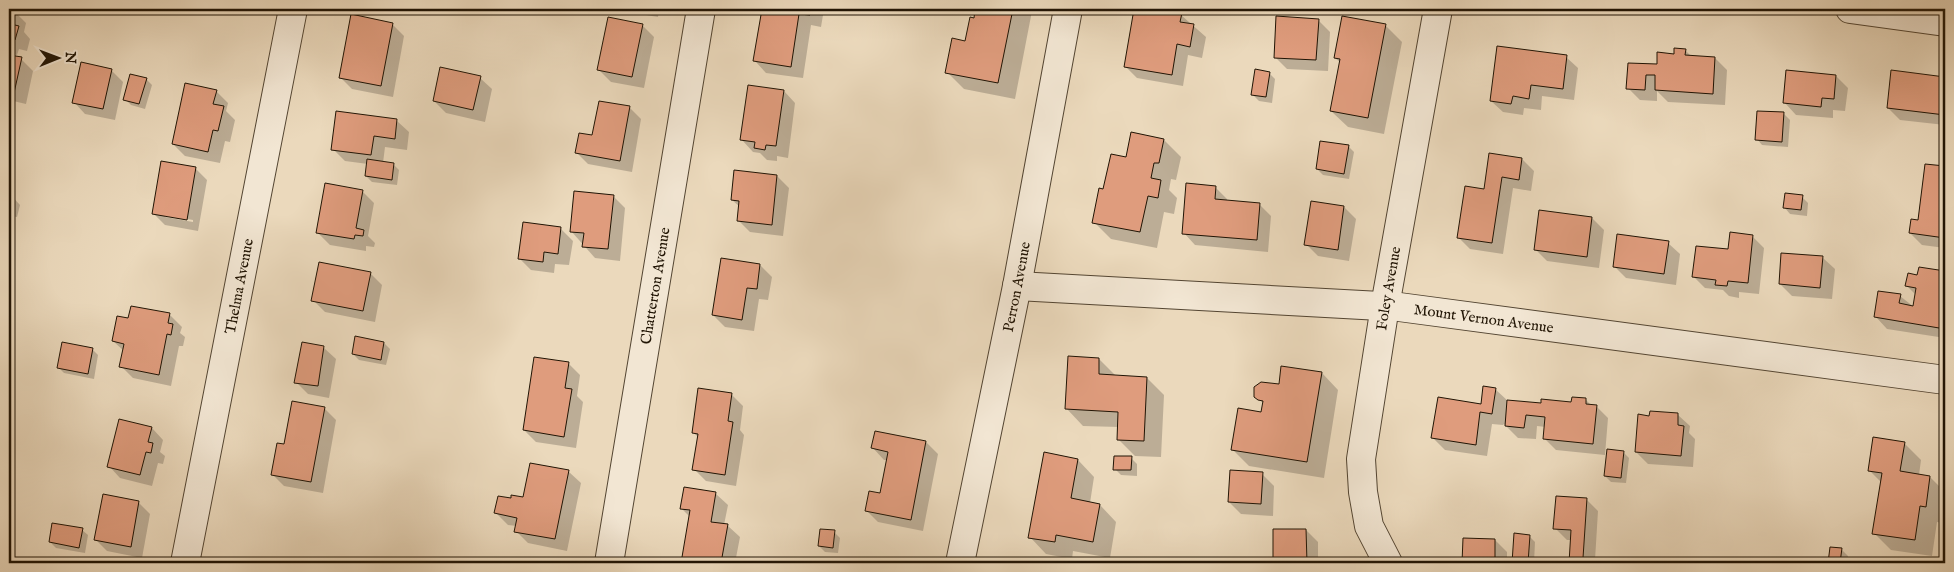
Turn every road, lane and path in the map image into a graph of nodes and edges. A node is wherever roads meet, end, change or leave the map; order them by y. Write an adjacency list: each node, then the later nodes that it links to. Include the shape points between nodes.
1 (293, 9): 10 (street, Thelma Avenue)
2 (701, 9): 11 (street, Chatterton Avenue)
3 (1068, 9): 7 (street, Perron Avenue)
4 (1438, 9): 8 (street, Foley Avenue)
5 (1850, 9): 6 (street)
6 (1945, 22)
7 (1017, 286): 8 (street, Mount Vernon Avenue); 12 (street, Perron Avenue)
8 (1385, 306): 9 (street, Mount Vernon Avenue); 13 (street, Foley Avenue, via 1361,459 1369,526)
9 (1945, 380)
10 (185, 563)
11 (609, 563)
12 (960, 563)
13 (1388, 563)

